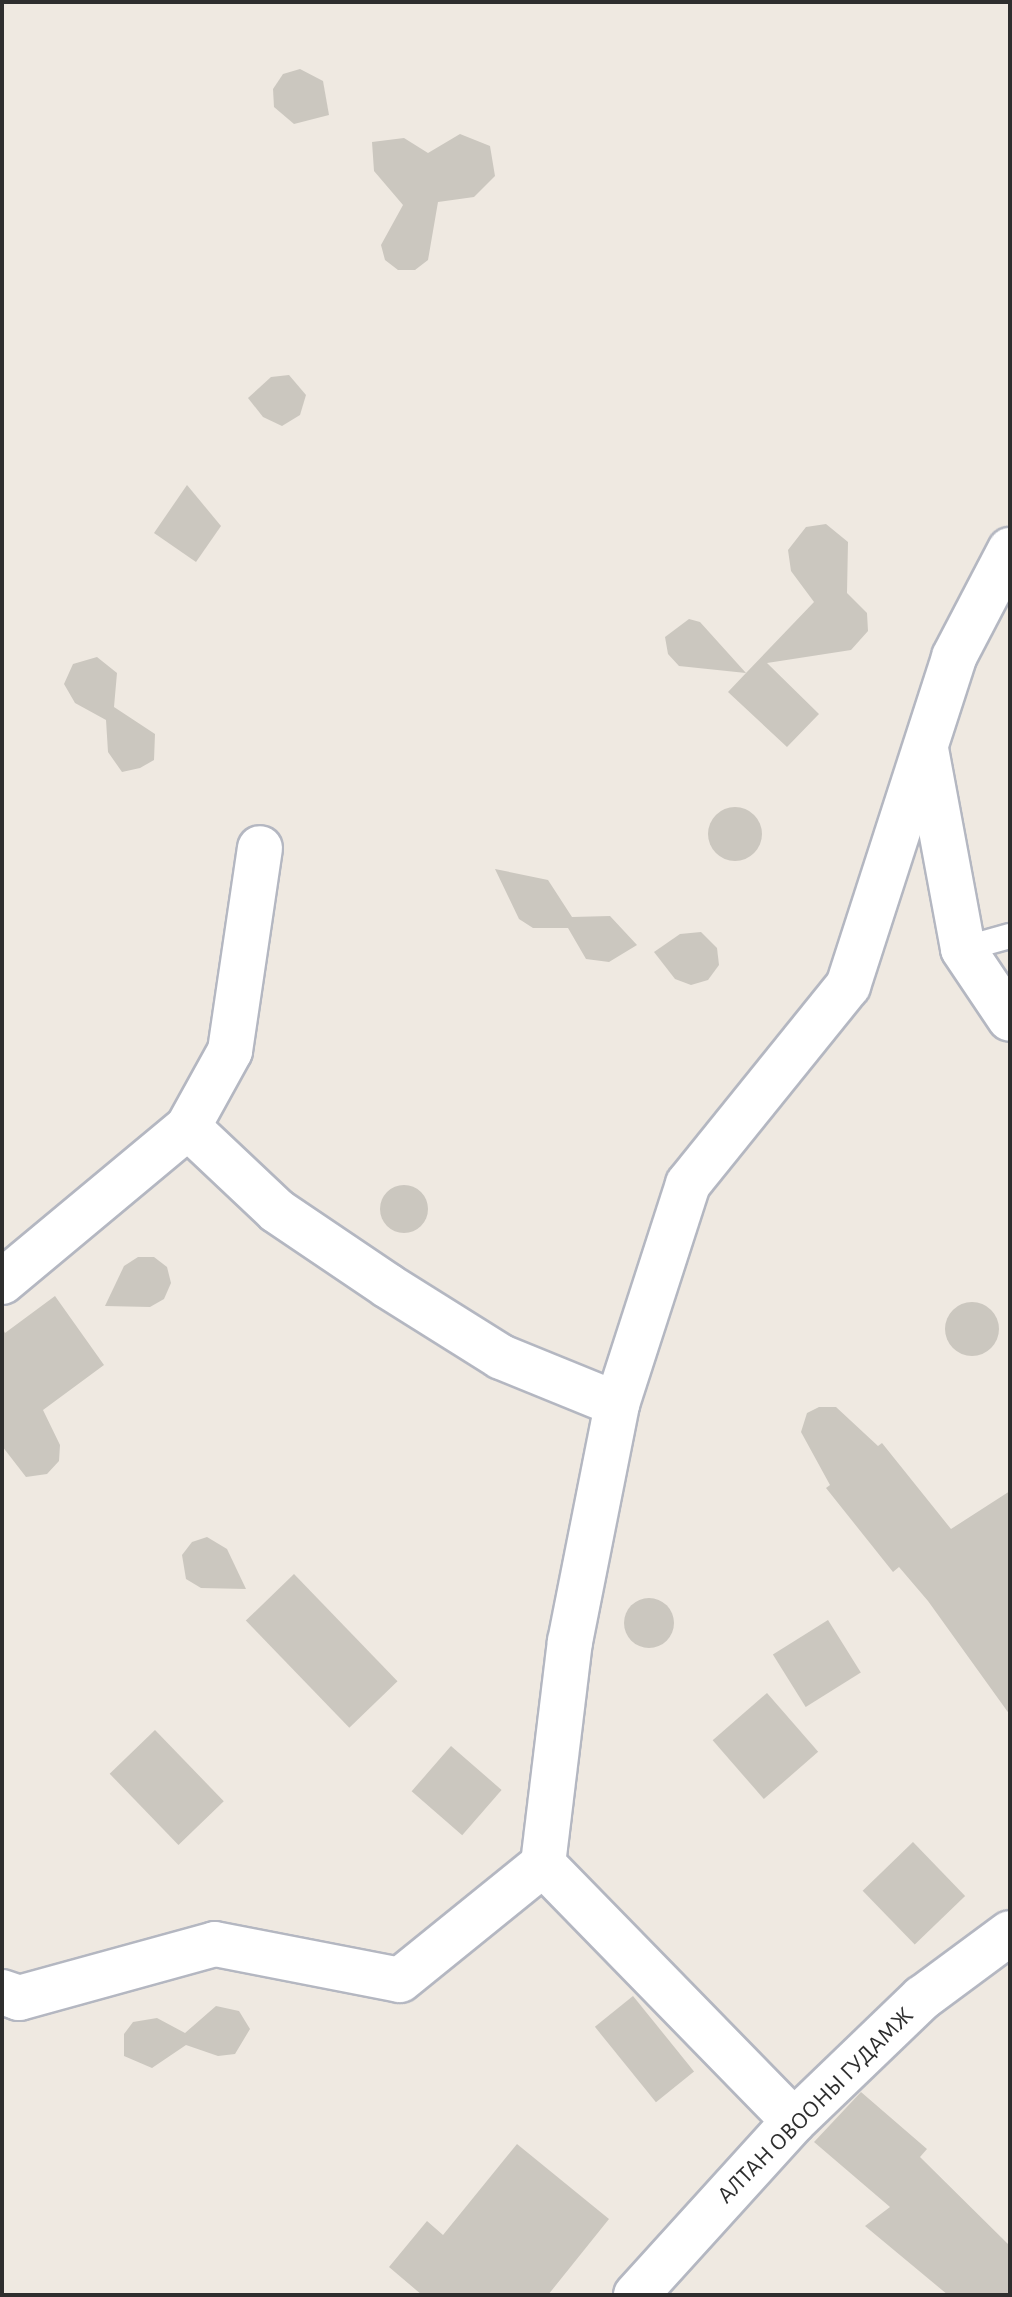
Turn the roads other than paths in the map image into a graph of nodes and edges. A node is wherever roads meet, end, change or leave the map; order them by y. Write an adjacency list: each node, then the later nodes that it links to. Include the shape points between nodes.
1 (1010, 550): 2 (street, via 954,657)
2 (925, 743): 5 (street); 9 (street, via 848,986 688,1184)
3 (260, 848): 7 (street, via 230,1051)
4 (1010, 936): 5 (lane)
5 (963, 949): 6 (street)
6 (1010, 1019)
7 (188, 1127): 8 (street); 9 (street, via 277,1211 388,1286 501,1357)
8 (2, 1282)
9 (617, 1404): 10 (street, via 570,1642)
10 (543, 1864): 12 (street, via 400,1980 215,1944 19,1998); 13 (street)
11 (1010, 1933): 13 (street, АЛТАН ОВООНЫ ГУДАМЖ, via 922,1998)
12 (2, 1992)
13 (794, 2121): 14 (street, АЛТАН ОВООНЫ ГУДАМЖ)
14 (636, 2295)

